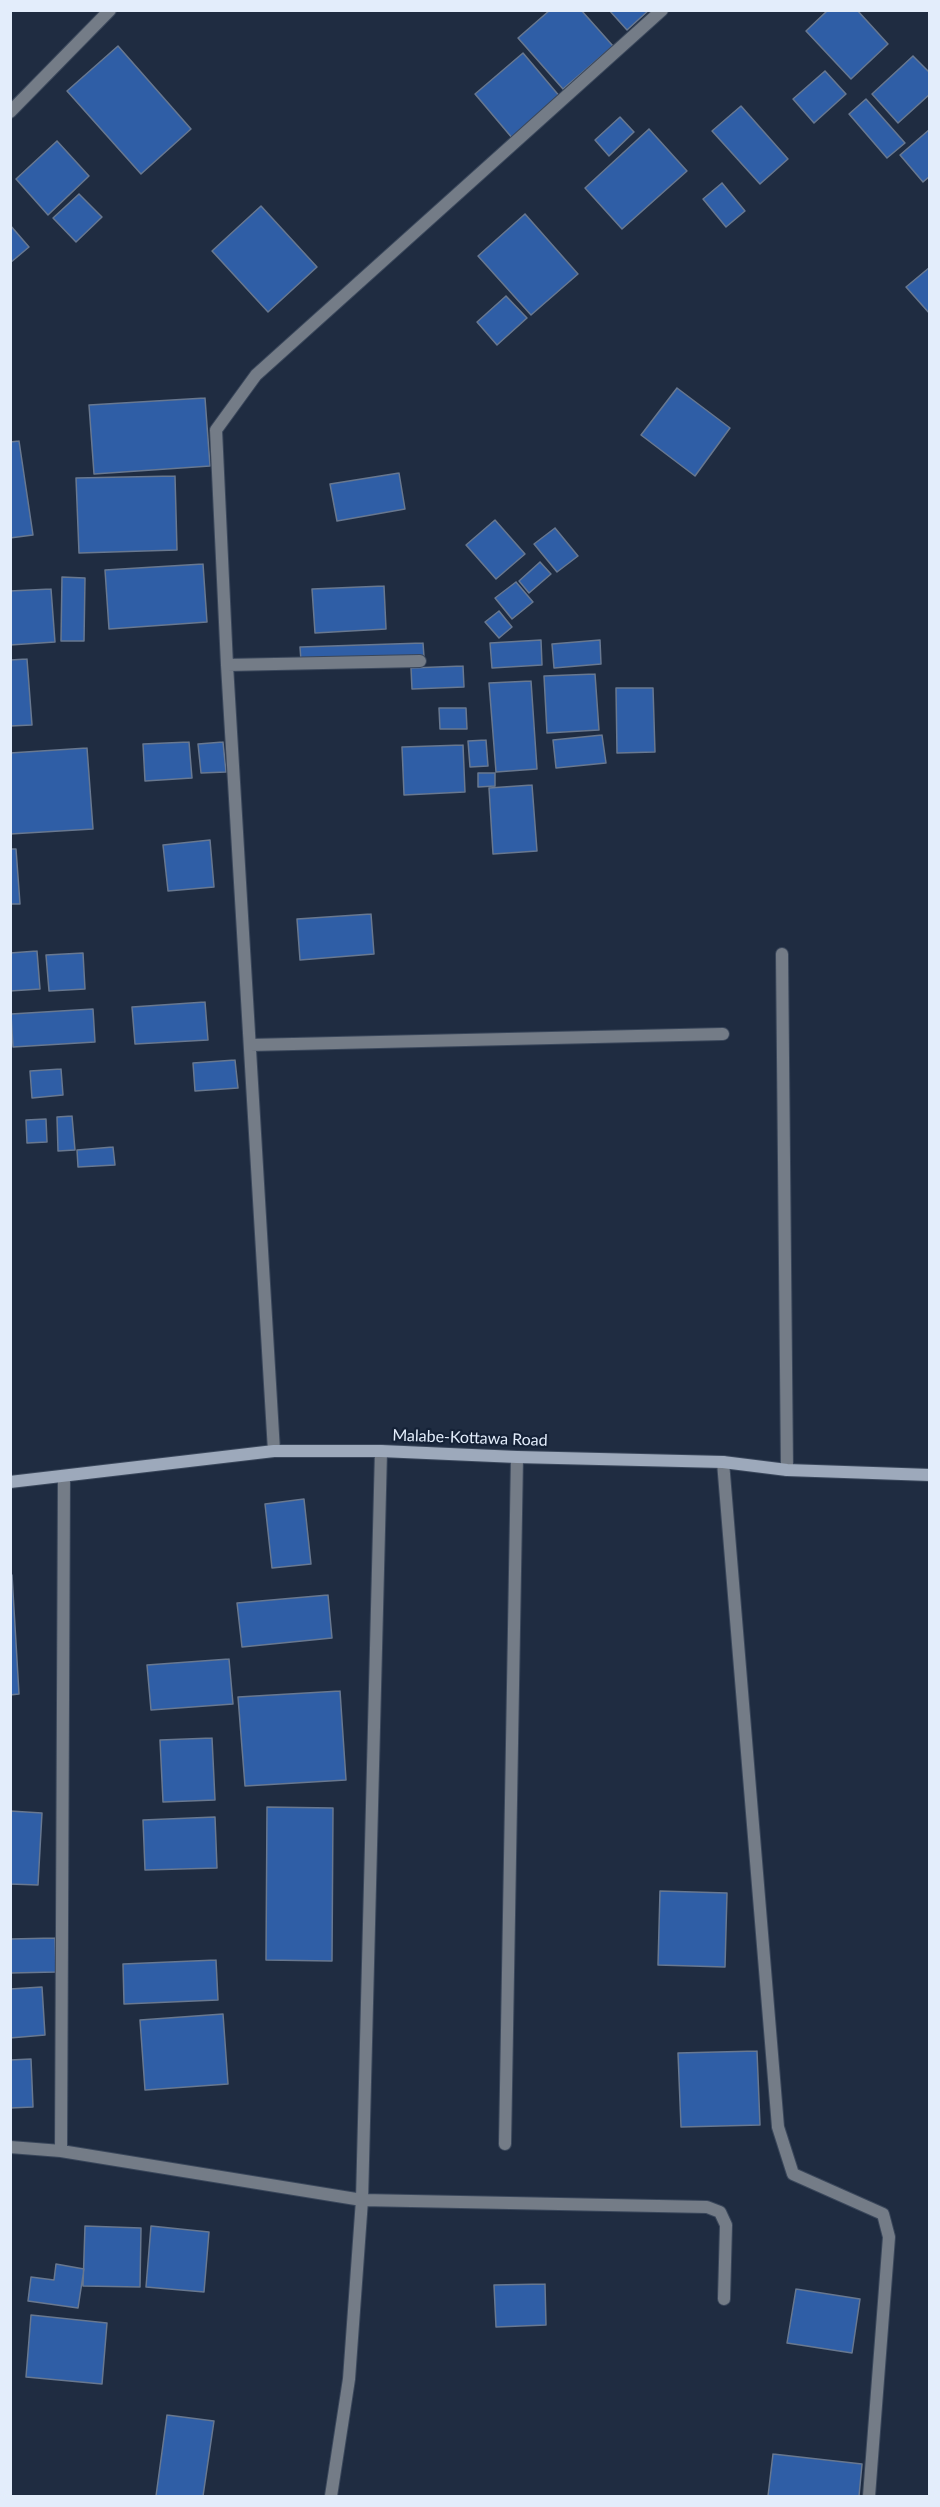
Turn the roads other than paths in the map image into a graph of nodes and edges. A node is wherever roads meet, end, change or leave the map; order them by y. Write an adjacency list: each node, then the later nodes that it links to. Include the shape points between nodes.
1 (110, 10): 3 (street)
2 (662, 10): 5 (street, via 256,375 216,430)
3 (10, 112)
4 (420, 661): 5 (street)
5 (227, 665): 8 (street)
6 (782, 954): 13 (street)
7 (723, 1034): 8 (street)
8 (250, 1045): 9 (street)
9 (274, 1451): 10 (main road, Malabe-Kottawa Road); 15 (main road, Malabe-Kottawa Road)
10 (381, 1451): 11 (main road, Malabe-Kottawa Road); 20 (street)
11 (516, 1457): 12 (main road, Malabe-Kottawa Road); 17 (street)
12 (723, 1462): 13 (main road, Malabe-Kottawa Road); 23 (street, via 778,2127 793,2174 883,2214 889,2237)
13 (787, 1470): 14 (main road, Malabe-Kottawa Road)
14 (930, 1475)
15 (64, 1476): 16 (main road, Malabe-Kottawa Road); 19 (street)
16 (10, 1482)
17 (505, 2145)
18 (10, 2147): 19 (street)
19 (61, 2151): 20 (street)
20 (362, 2200): 21 (street, via 707,2207 720,2212 726,2225); 22 (street, via 349,2379)
21 (724, 2299)
22 (331, 2496)
23 (869, 2496)

